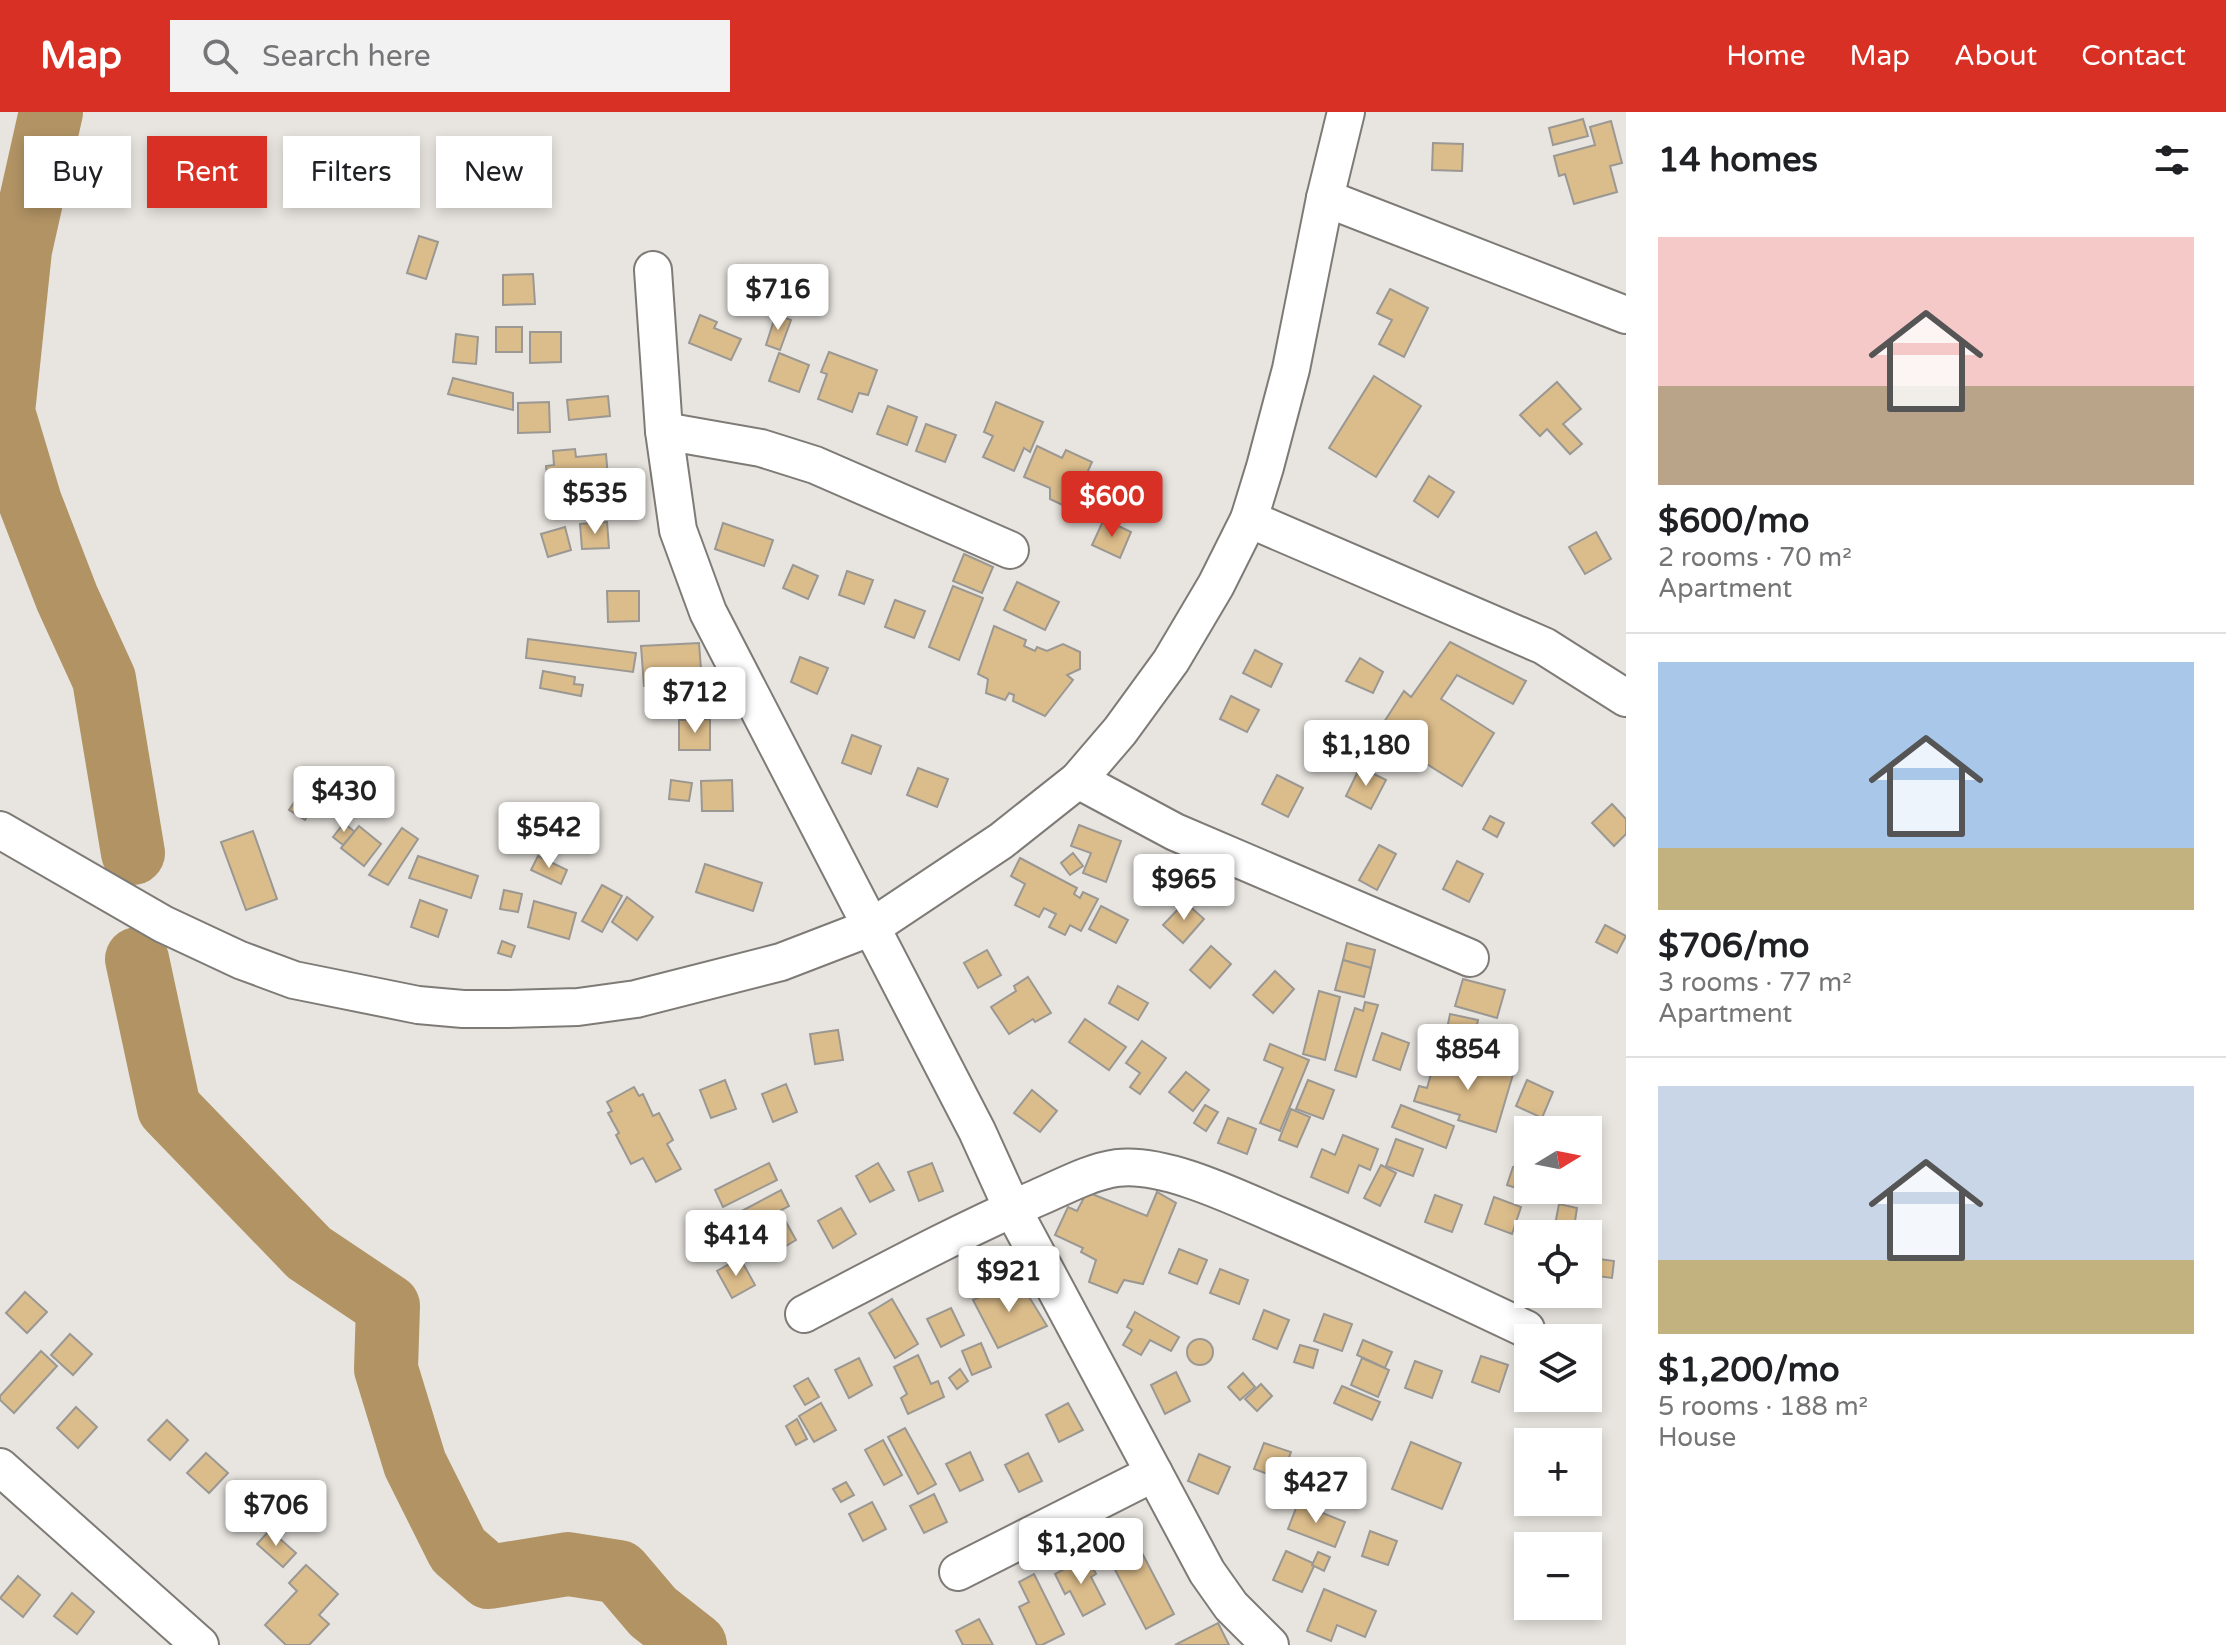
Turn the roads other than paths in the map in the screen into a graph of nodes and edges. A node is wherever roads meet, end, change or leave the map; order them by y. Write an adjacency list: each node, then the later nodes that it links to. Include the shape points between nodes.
1 (1346, 112): 2 (street)
2 (1325, 198): 4 (street); 6 (street, via 1291,369)
3 (653, 270): 5 (street)
4 (1626, 315)
5 (664, 431): 7 (street, via 761,448 815,465); 11 (street, via 678,530 708,612)
6 (1249, 519): 8 (street, via 1544,646); 9 (street, via 1171,661)
7 (1010, 550)
8 (1626, 698)
9 (1078, 780): 11 (street, via 1001,841); 12 (street, via 1175,832)
10 (0, 830): 11 (street, via 163,924 240,960 294,980 418,1005 506,1009 636,999 781,962)
11 (872, 927): 13 (street)
12 (1470, 958)
13 (1012, 1208): 14 (street); 15 (street, via 1115,1168 1162,1172 1304,1227); 17 (street)
14 (804, 1314)
15 (1515, 1324)
16 (0, 1467): 19 (street)
17 (1154, 1473): 18 (street); 20 (street, via 1207,1572 1231,1606)
18 (958, 1572)
19 (200, 1645)
20 (1270, 1645)

